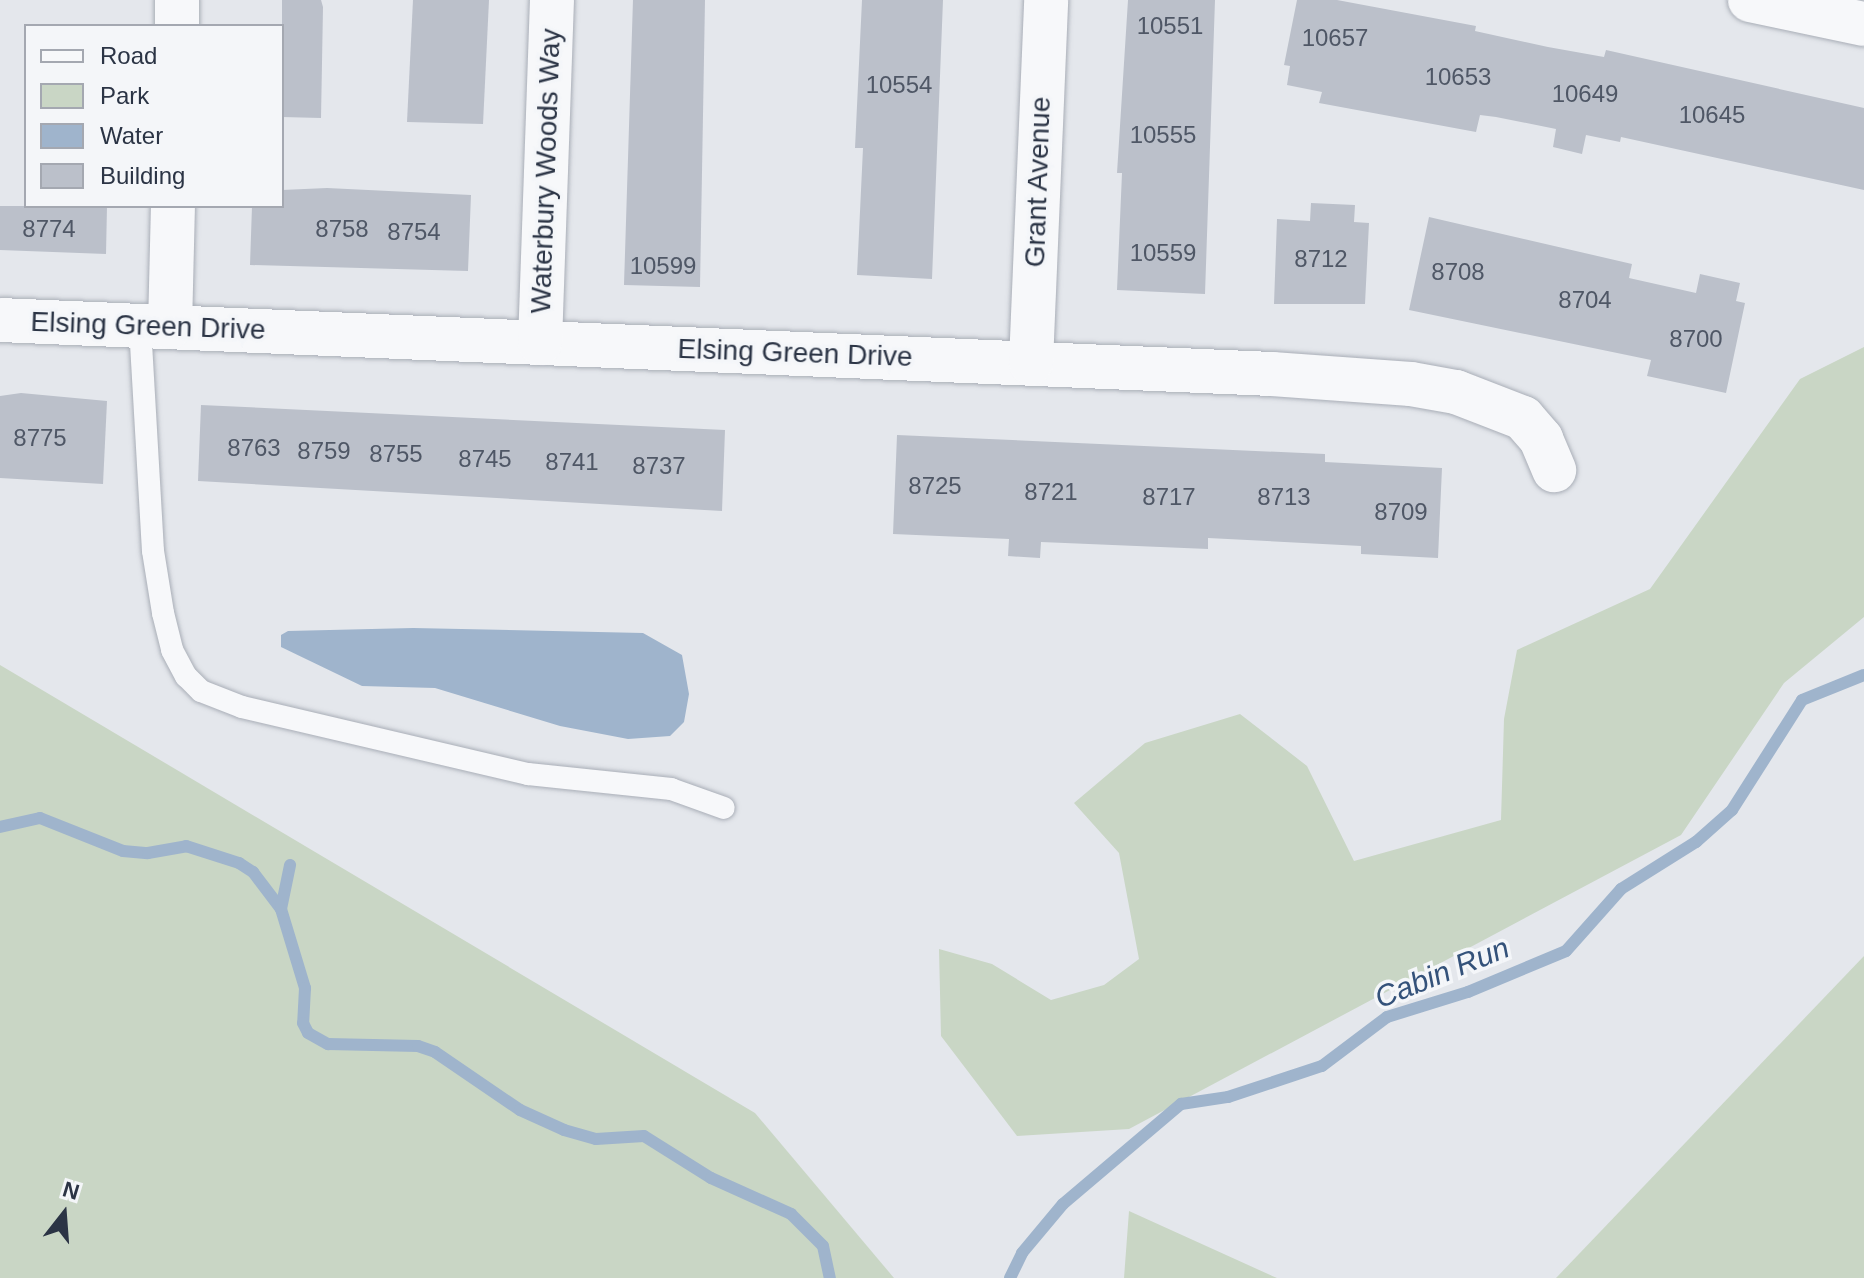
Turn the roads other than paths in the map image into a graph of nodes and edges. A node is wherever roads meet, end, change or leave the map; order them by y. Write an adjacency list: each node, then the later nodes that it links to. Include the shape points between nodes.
1 (177, 0): 5 (street)
2 (552, 0): 10 (street, Waterbury Woods Way)
3 (1046, 0): 11 (street, Grant Avenue)
4 (1750, 0): 6 (street)
5 (177, 24)
6 (1864, 24)
7 (173, 208): 9 (street)
8 (0, 320): 9 (street, Elsing Green Drive)
9 (155, 326): 10 (street, Elsing Green Drive); 13 (lane, via 153,551 172,650 201,691 242,707 528,774 671,789)
10 (540, 343): 11 (street, Elsing Green Drive)
11 (1031, 363): 12 (street, Elsing Green Drive, via 1272,374 1456,392 1523,418 1541,439)
12 (1554, 470)
13 (724, 808)

